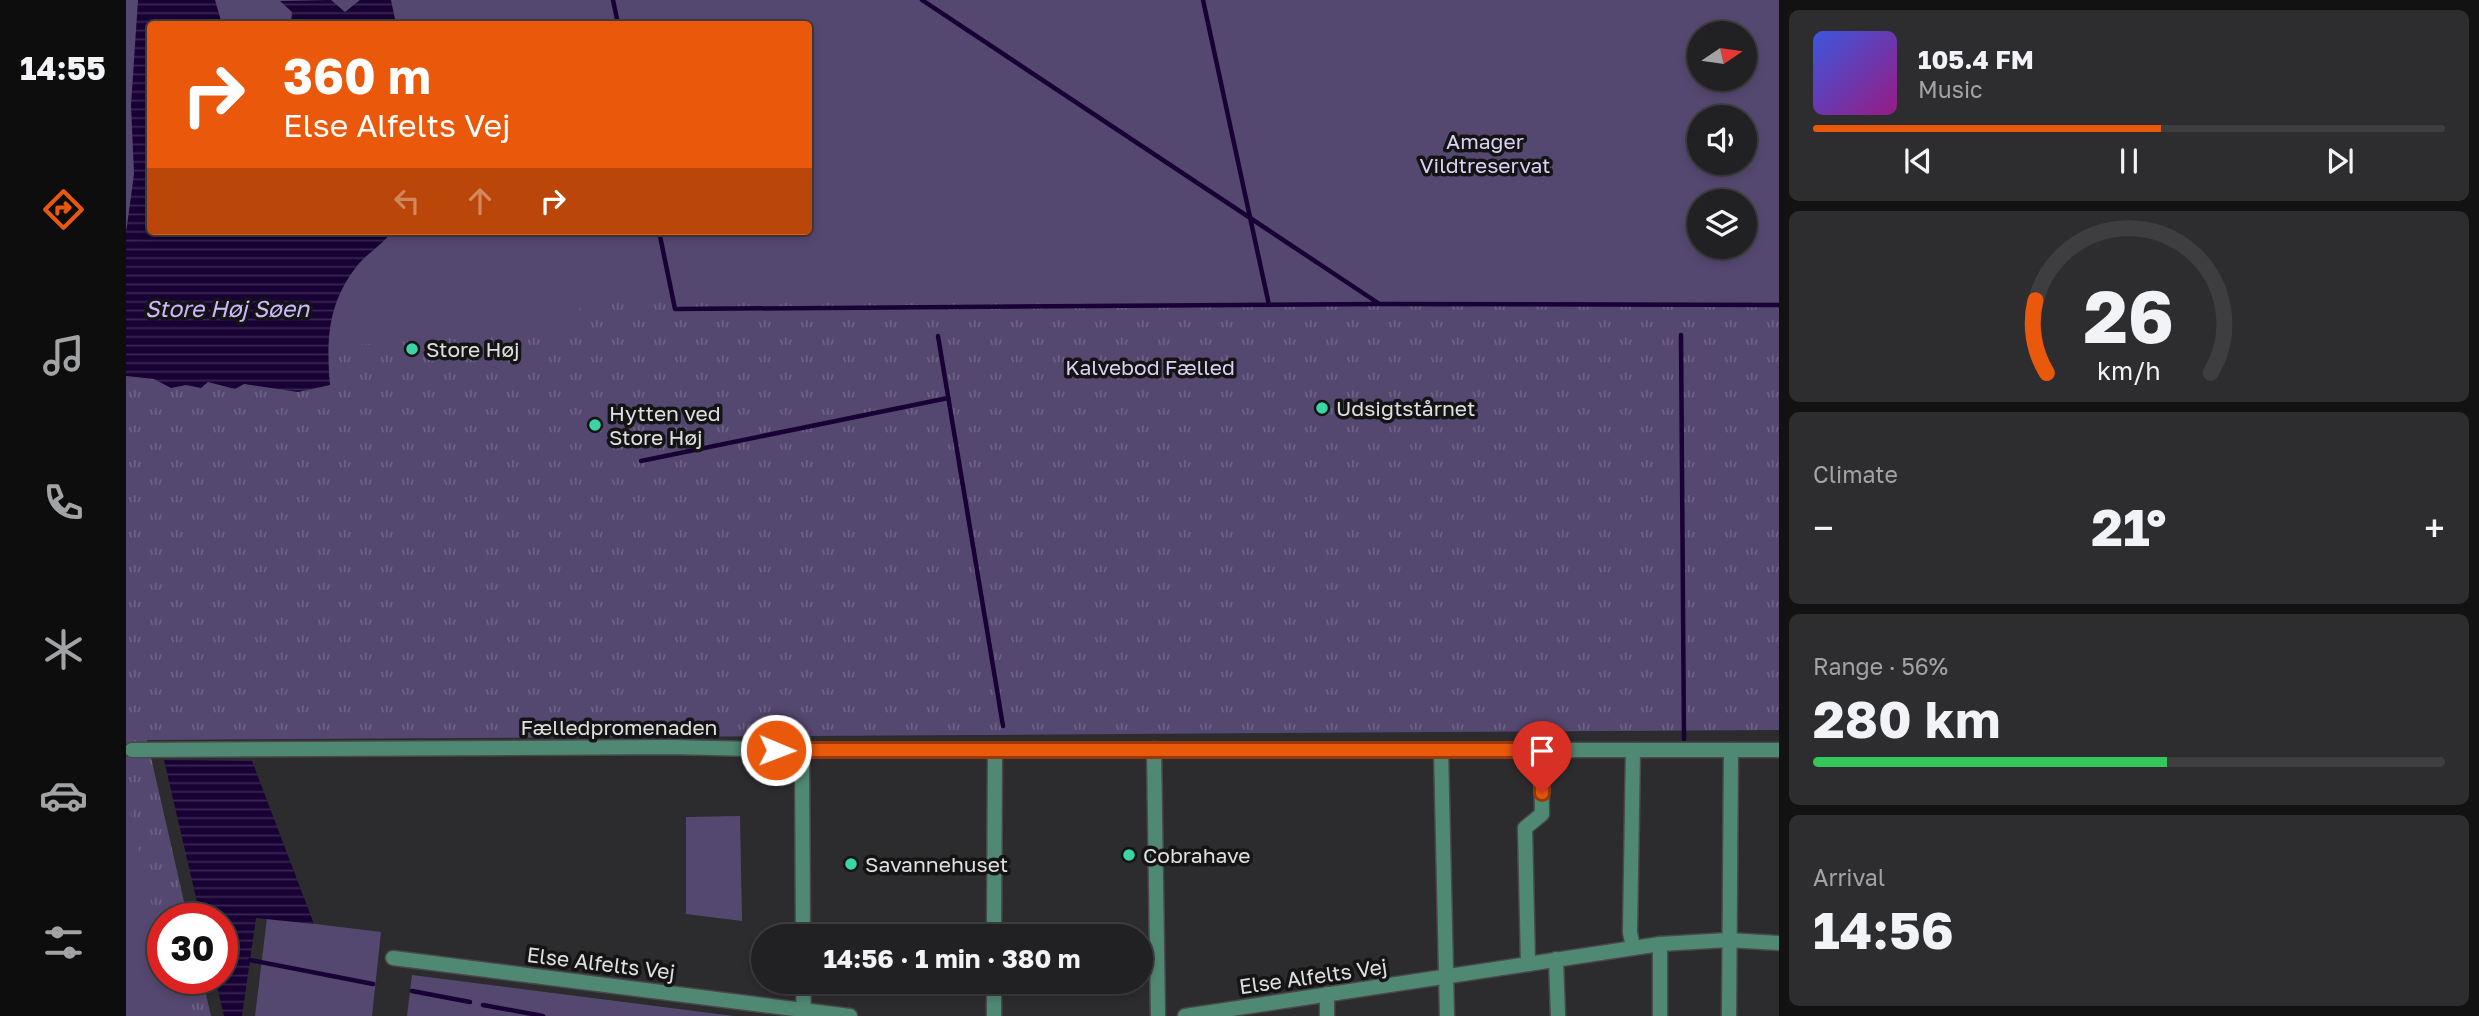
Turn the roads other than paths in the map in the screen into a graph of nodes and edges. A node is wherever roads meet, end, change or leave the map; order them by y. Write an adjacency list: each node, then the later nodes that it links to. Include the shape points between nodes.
1 (132, 750): 2 (street, Fælledpromenaden)
2 (802, 750): 3 (street, Fælledpromenaden); 10 (street)
3 (995, 750): 4 (street, Fælledpromenaden); 11 (street)
4 (1154, 750): 5 (street, Fælledpromenaden); 26 (street)
5 (1441, 750): 6 (street, Fælledpromenaden); 19 (street)
6 (1541, 750): 7 (street, Fælledpromenaden); 18 (street, via 1542,814 1525,828)
7 (1633, 750): 8 (street, Fælledpromenaden); 15 (street)
8 (1731, 750): 9 (street, Fælledpromenaden); 12 (street)
9 (1779, 750)
10 (803, 924)
11 (994, 924)
12 (1728, 940): 13 (street, Else Alfelts Vej); 14 (street, Else Alfelts Vej); 32 (street)
13 (1779, 943)
14 (1660, 944): 15 (street, Else Alfelts Vej); 31 (street)
15 (1633, 948): 17 (street, Else Alfelts Vej)
16 (393, 958): 23 (street, Else Alfelts Vej)
17 (1556, 960): 18 (street, Else Alfelts Vej); 30 (street)
18 (1528, 964): 19 (street, Else Alfelts Vej)
19 (1447, 977): 22 (street, Else Alfelts Vej); 29 (street)
20 (803, 994): 23 (street)
21 (994, 994): 25 (street)
22 (1327, 994): 27 (street, Else Alfelts Vej); 28 (street)
23 (804, 1013): 24 (street, Else Alfelts Vej)
24 (850, 1016)
25 (994, 1016)
26 (1158, 1016)
27 (1185, 1016)
28 (1327, 1016)
29 (1447, 1016)
30 (1558, 1016)
31 (1660, 1016)
32 (1729, 1016)

